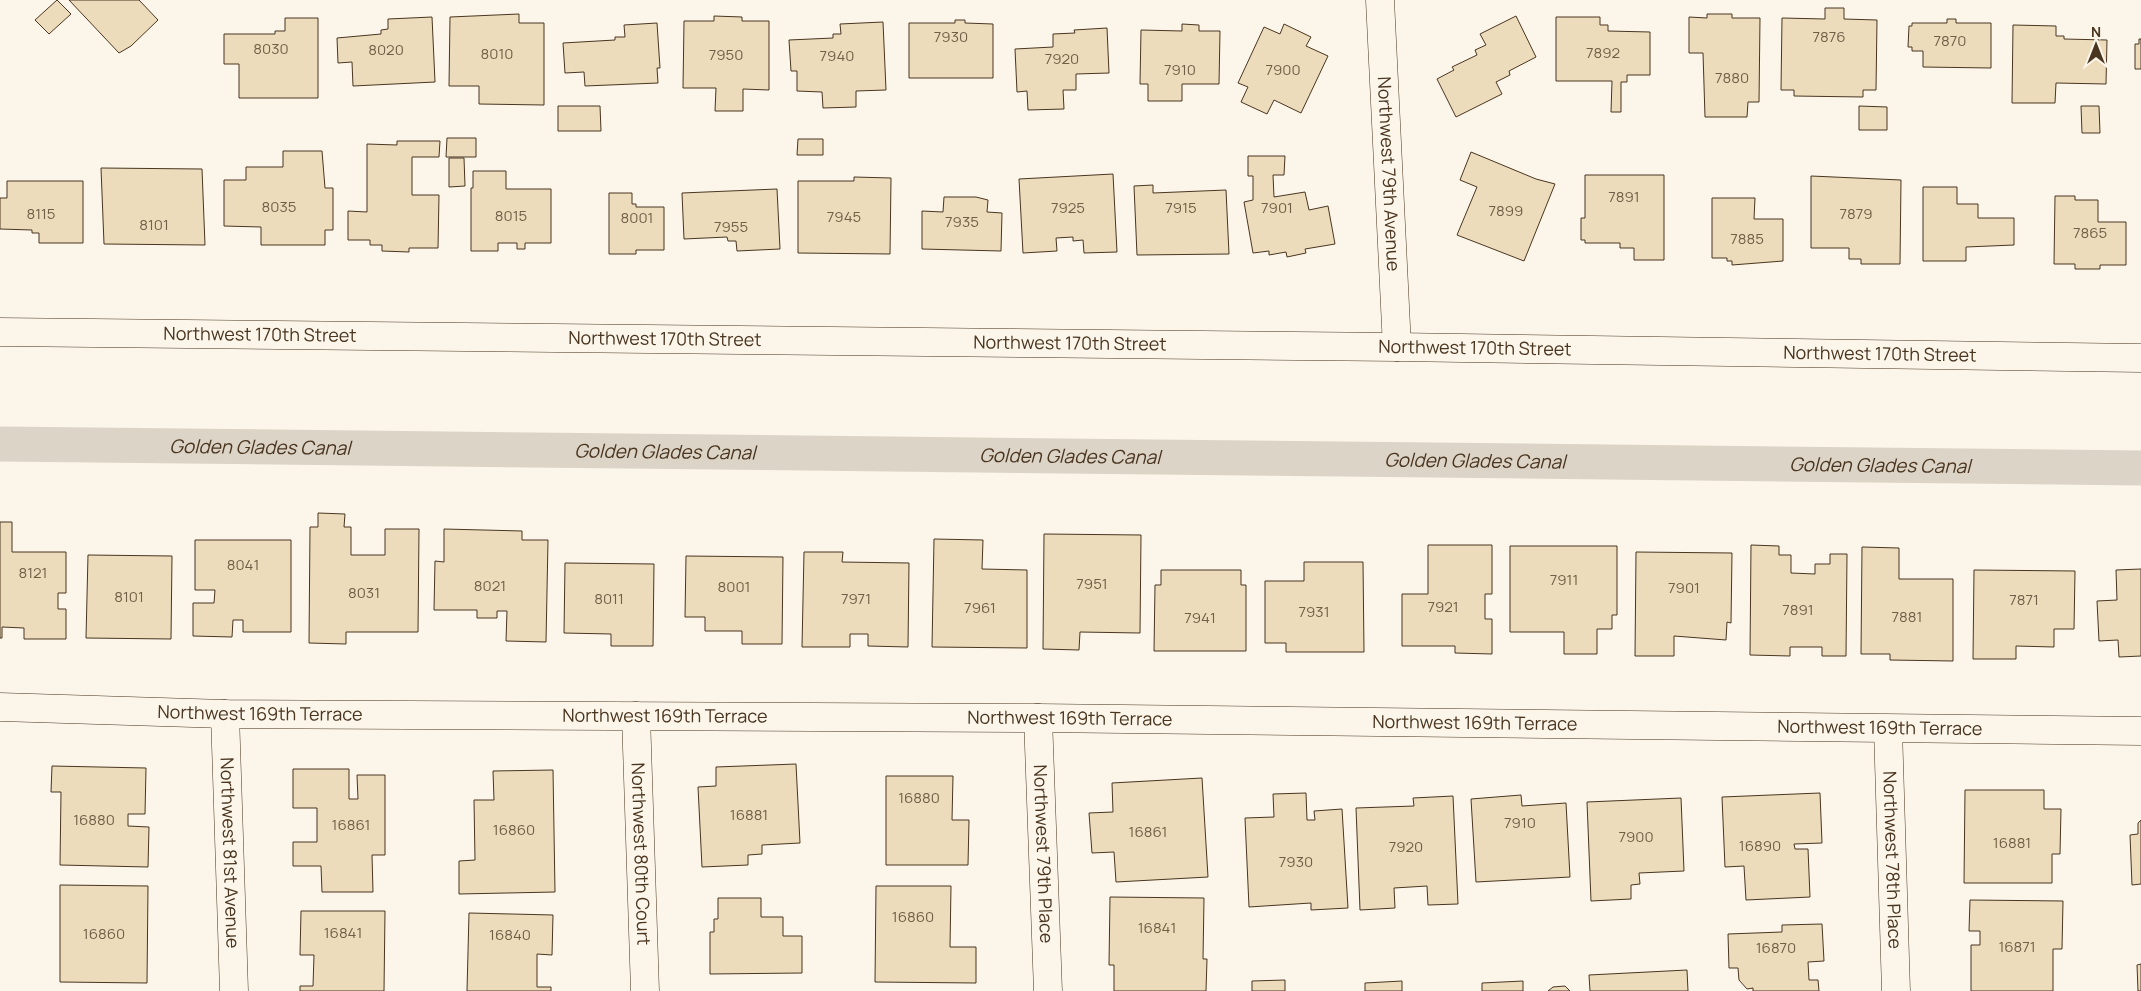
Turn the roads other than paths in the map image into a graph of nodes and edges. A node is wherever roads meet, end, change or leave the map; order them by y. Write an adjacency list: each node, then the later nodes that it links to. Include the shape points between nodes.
1 (1380, 0): 3 (street, Northwest 79th Avenue)
2 (0, 332): 3 (street, Northwest 170th Street)
3 (1397, 347): 4 (street, Northwest 170th Street)
4 (2141, 358)
5 (0, 708): 6 (street, Northwest 169th Terrace)
6 (225, 714): 7 (street, Northwest 169th Terrace); 11 (street, Northwest 81st Avenue)
7 (636, 716): 8 (street, Northwest 169th Terrace); 12 (street, Northwest 80th Court)
8 (1038, 718): 9 (street, Northwest 169th Terrace); 13 (street, Northwest 79th Place)
9 (1888, 729): 10 (street, Northwest 169th Terrace); 14 (street, Northwest 78th Place)
10 (2141, 731)
11 (234, 991)
12 (645, 991)
13 (1048, 991)
14 (1896, 991)

